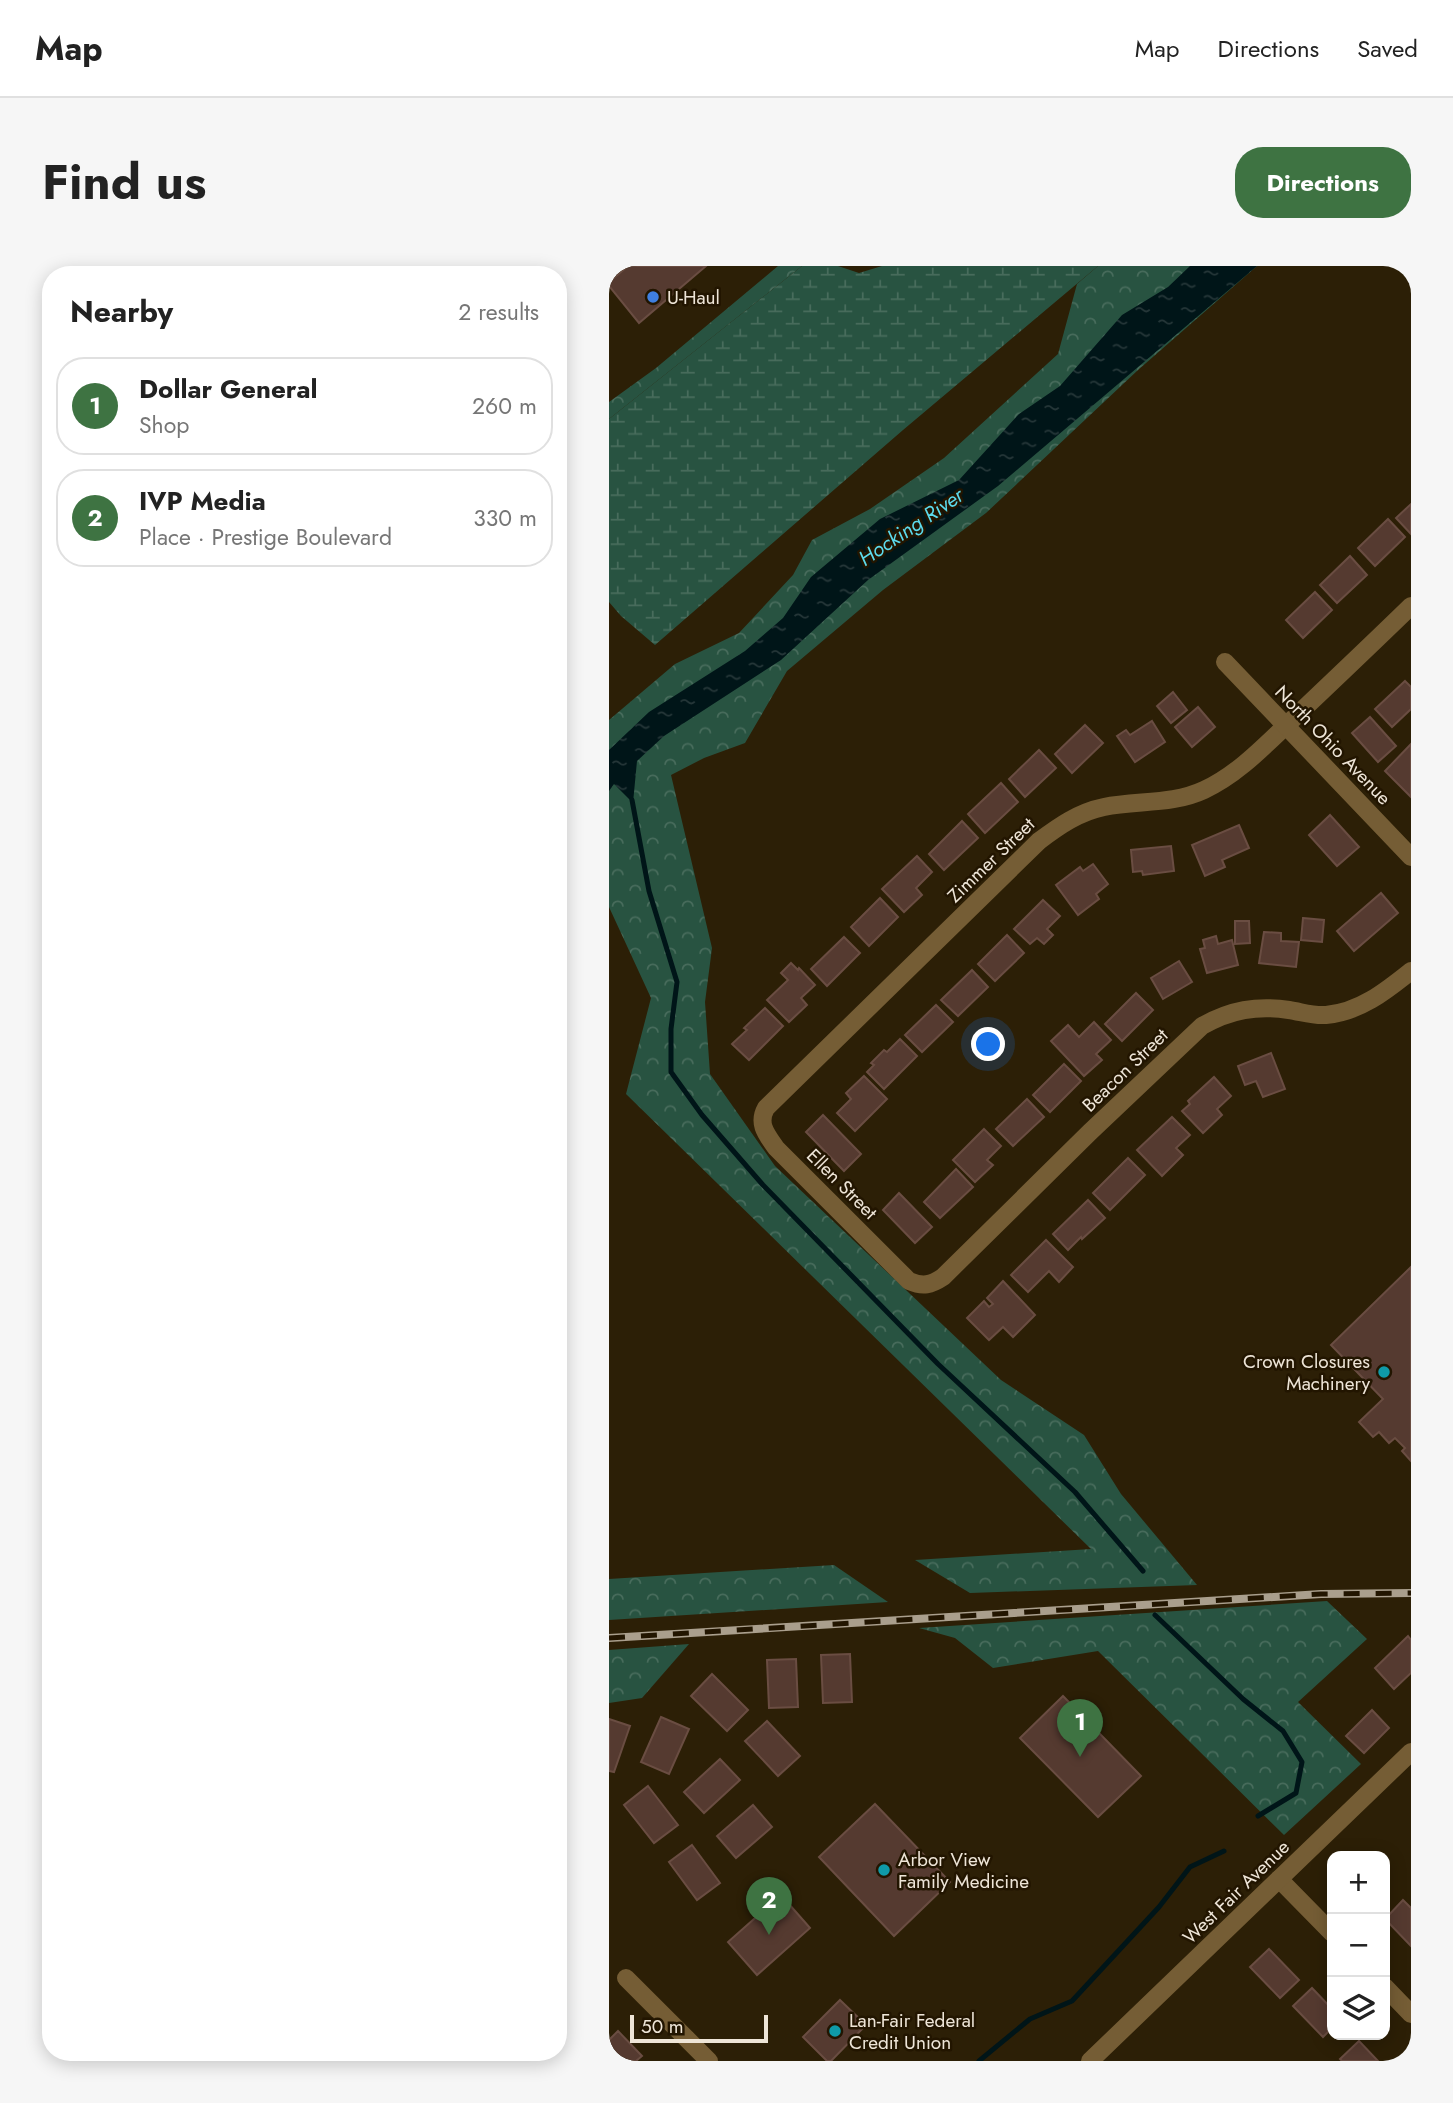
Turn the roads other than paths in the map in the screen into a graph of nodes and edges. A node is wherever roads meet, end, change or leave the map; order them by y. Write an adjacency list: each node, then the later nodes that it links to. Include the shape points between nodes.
1 (1411, 606): 3 (street, Zimmer Street)
2 (1225, 662): 3 (street, North Ohio Avenue)
3 (1286, 724): 4 (street, North Ohio Avenue); 6 (street, Zimmer Street, via 1238,768 1201,791 1163,801 1105,807 1060,825)
4 (1411, 856)
5 (1411, 971): 7 (street, Beacon Street, via 1366,1004 1341,1012 1312,1015 1249,1008 1202,1026 943,1277 920,1286)
6 (766, 1108): 7 (street, Ellen Street, via 761,1124 776,1148)
7 (909, 1281)
8 (1411, 1752): 9 (street, West Fair Avenue)
9 (1279, 1879): 10 (street); 15 (street, West Fair Avenue)
10 (1327, 1928)
11 (626, 1978): 14 (street)
12 (1390, 1992): 13 (street)
13 (1411, 2014)
14 (709, 2061)
15 (1090, 2061)

